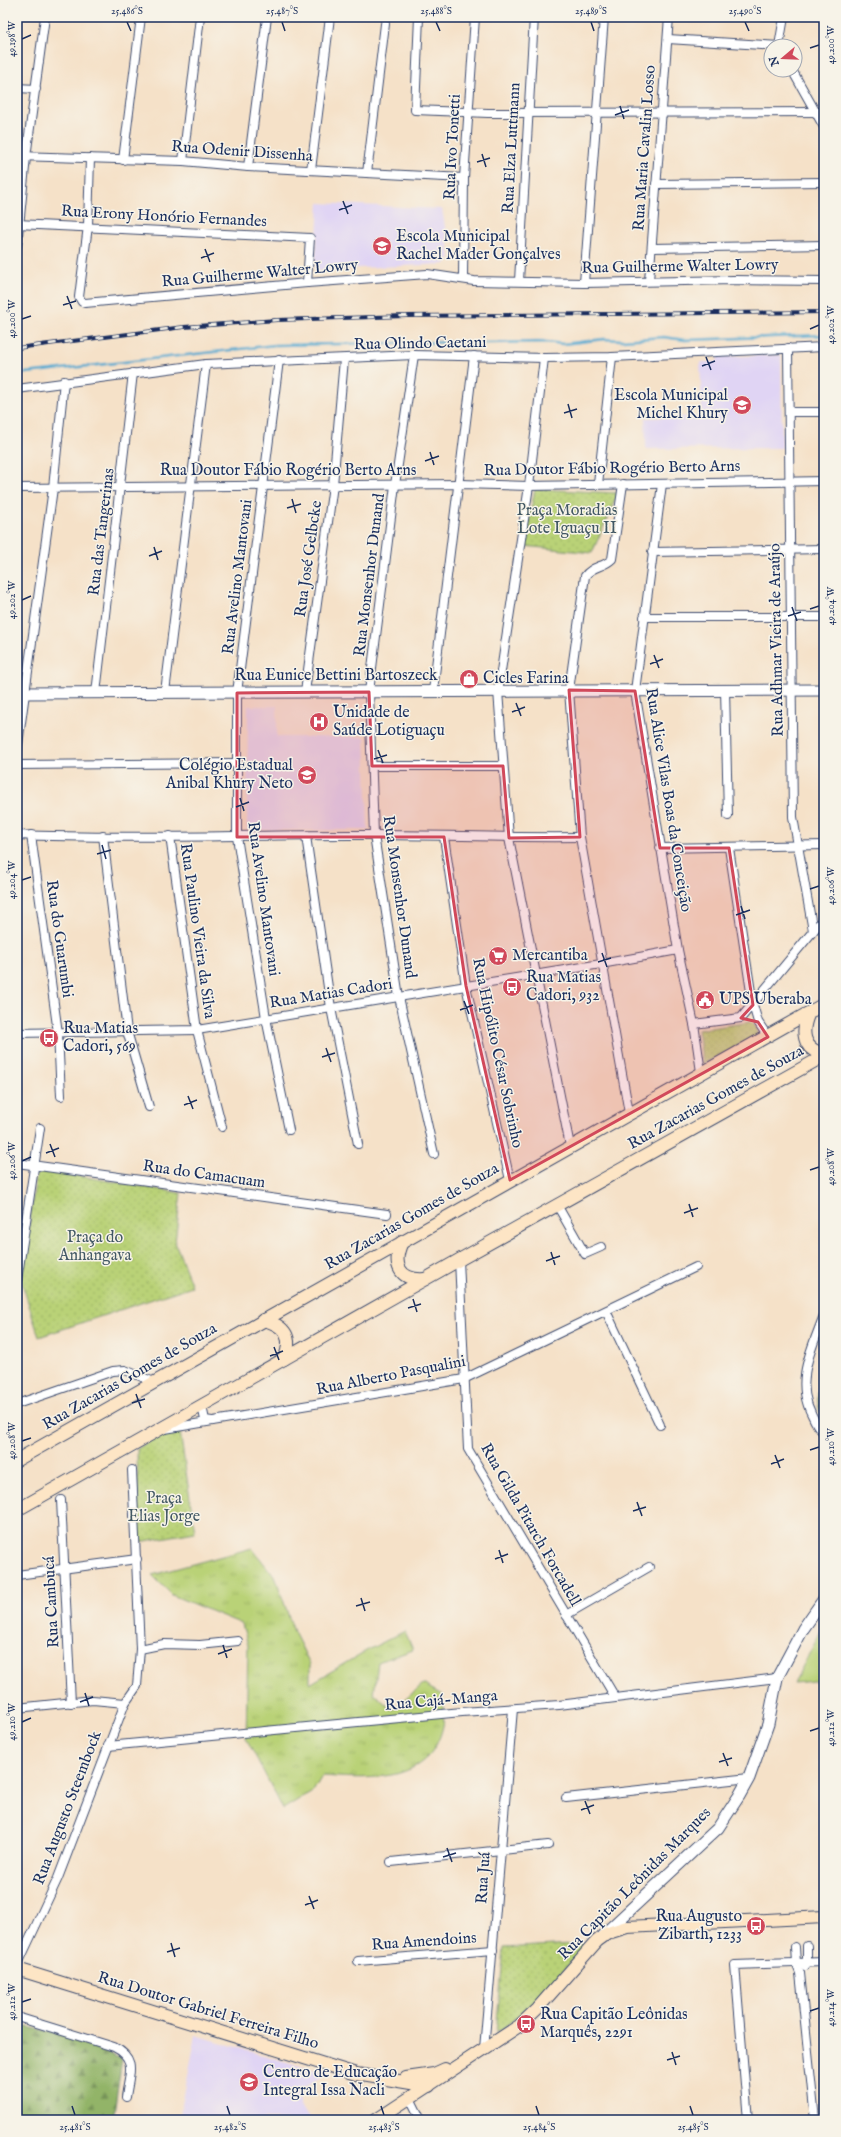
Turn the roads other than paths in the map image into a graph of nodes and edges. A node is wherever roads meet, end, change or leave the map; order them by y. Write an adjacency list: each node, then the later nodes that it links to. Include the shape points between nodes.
1 (45, 17): 18 (street)
2 (141, 17): 28 (street)
3 (200, 17): 29 (street)
4 (267, 17): 30 (street)
5 (330, 17): 31 (street)
6 (419, 17): 20 (street, via 415,110)
7 (475, 17): 20 (street, Rua Ivo Tonetti)
8 (534, 17): 21 (street, Rua Elza Luttmann)
9 (604, 17): 22 (street)
10 (669, 17): 14 (street, Rua Maria Cavalin Losso)
11 (784, 17): 13 (street)
12 (385, 24): 32 (street)
13 (780, 38)
14 (668, 40): 15 (street); 19 (street, Rua Maria Cavalin Losso)
15 (763, 45)
16 (797, 78): 23 (street)
17 (17, 88): 18 (street)
18 (36, 89): 26 (street)
19 (663, 111): 22 (street); 23 (street); 35 (street, Rua Maria Cavalin Losso)
20 (470, 112): 21 (street); 33 (street, Rua Ivo Tonetti)
21 (528, 112): 22 (street); 42 (street, Rua Elza Luttmann)
22 (598, 112): 46 (street)
23 (820, 112): 24 (street)
24 (824, 127)
25 (17, 156): 26 (street, Rua Odenir Dissenha)
26 (26, 157): 27 (street, Rua Odenir Dissenha); 36 (street)
27 (90, 158): 28 (street, Rua Odenir Dissenha); 37 (street)
28 (123, 160): 29 (street, Rua Odenir Dissenha)
29 (183, 161): 30 (street, Rua Odenir Dissenha)
30 (248, 167): 31 (street, Rua Odenir Dissenha)
31 (311, 170): 32 (street, Rua Odenir Dissenha)
32 (367, 173): 33 (street, Rua Odenir Dissenha)
33 (464, 178): 41 (street, Rua Ivo Tonetti)
34 (824, 182): 35 (street)
35 (656, 184): 40 (street, Rua Maria Cavalin Losso)
36 (18, 224): 37 (street, Rua Erony Honório Fernandes); 39 (street)
37 (88, 226): 45 (street, Rua Erony Honório Fernandes, via 310,238); 45 (street, Rua Guilherme Walter Lowry, via 79,297 82,302 88,304)
38 (824, 245): 40 (street)
39 (17, 246)
40 (652, 248): 43 (street, Rua Maria Cavalin Losso)
41 (463, 279): 42 (street, Rua Guilherme Walter Lowry); 45 (street, Rua Guilherme Walter Lowry, via 427,274)
42 (519, 281): 46 (street, Rua Guilherme Walter Lowry)
43 (649, 281): 44 (street, Rua Guilherme Walter Lowry); 46 (street, Rua Guilherme Walter Lowry)
44 (824, 281)
45 (307, 283)
46 (584, 283)
47 (788, 348): 48 (street, Rua Olindo Caetani); 51 (street, Rua Olindo Caetani); 59 (street, Rua Adhmar Vieira de Araújo)
48 (824, 348)
49 (414, 355): 50 (street, Rua Olindo Caetani); 53 (street, Rua Olindo Caetani); 69 (street, Rua Monsenhor Dunand)
50 (474, 356): 52 (street, Rua Olindo Caetani); 63 (street)
51 (612, 357): 52 (street, Rua Olindo Caetani); 64 (street)
52 (544, 358): 71 (street)
53 (344, 359): 54 (street, Rua Olindo Caetani); 68 (street, Rua José Gelbcke)
54 (279, 360): 55 (street, Rua Olindo Caetani); 67 (street, Rua Avelino Mantovani)
55 (206, 364): 56 (street, Rua Olindo Caetani); 70 (street)
56 (133, 373): 57 (street, Rua Olindo Caetani); 72 (street, Rua das Tangerinas)
57 (64, 381): 58 (street, Rua Olindo Caetani); 74 (street)
58 (17, 389)
59 (789, 412): 60 (street); 61 (street, Rua Adhmar Vieira de Araújo)
60 (824, 412)
61 (790, 480): 62 (street, Rua Doutor Fábio Rogério Berto Arns); 66 (street, Rua Doutor Fábio Rogério Berto Arns); 76 (street, Rua Adhmar Vieira de Araújo)
62 (824, 481)
63 (460, 484): 69 (street, Rua Doutor Fábio Rogério Berto Arns); 71 (street, Rua Doutor Fábio Rogério Berto Arns); 90 (street)
64 (598, 484): 65 (street, Rua Doutor Fábio Rogério Berto Arns); 71 (street, Rua Doutor Fábio Rogério Berto Arns)
65 (623, 484): 66 (street, Rua Doutor Fábio Rogério Berto Arns); 82 (street, via 612,559 608,564 590,569 585,576)
66 (662, 484): 77 (street, Rua Alice Vilas Boas da Conceição)
67 (264, 485): 68 (street, Rua Doutor Fábio Rogério Berto Arns); 70 (street, Rua Doutor Fábio Rogério Berto Arns); 93 (street, Rua Avelino Mantovani)
68 (333, 485): 69 (street, Rua Doutor Fábio Rogério Berto Arns); 88 (street, Rua José Gelbcke)
69 (395, 485): 89 (street, Rua Monsenhor Dunand)
70 (192, 486): 72 (street, Rua Doutor Fábio Rogério Berto Arns); 87 (street)
71 (529, 486): 85 (street)
72 (122, 487): 74 (street, Rua Doutor Fábio Rogério Berto Arns); 92 (street, Rua das Tangerinas)
73 (17, 488): 74 (street, Rua Doutor Fábio Rogério Berto Arns)
74 (52, 488): 91 (street)
75 (824, 549): 76 (street)
76 (789, 550): 77 (street); 79 (street, Rua Adhmar Vieira de Araújo)
77 (652, 552): 78 (street, Rua Alice Vilas Boas da Conceição)
78 (644, 617): 79 (street); 86 (street, Rua Alice Vilas Boas da Conceição)
79 (791, 617): 80 (street); 83 (street, Rua Adhmar Vieira de Araújo)
80 (824, 617)
81 (725, 689): 83 (street, Rua Eunice Bettini Bartoszeck); 86 (street, Rua Eunice Bettini Bartoszeck); 99 (street)
82 (569, 690): 85 (street, Rua Eunice Bettini Bartoszeck); 86 (street, Rua Eunice Bettini Bartoszeck); 109 (street)
83 (792, 690): 84 (street, Rua Eunice Bettini Bartoszeck); 111 (street, Rua Adhmar Vieira de Araújo, via 793,817)
84 (824, 690)
85 (498, 691): 90 (street, Rua Eunice Bettini Bartoszeck); 98 (street)
86 (635, 691): 112 (street, Rua Alice Vilas Boas da Conceição)
87 (165, 692): 92 (street, Rua Eunice Bettini Bartoszeck); 93 (street, Rua Eunice Bettini Bartoszeck)
88 (306, 692): 89 (street, Rua Eunice Bettini Bartoszeck); 93 (street, Rua Eunice Bettini Bartoszeck)
89 (370, 692): 90 (street, Rua Eunice Bettini Bartoszeck); 97 (street, Rua Monsenhor Dunand)
90 (433, 692)
91 (21, 693): 92 (street, Rua Eunice Bettini Bartoszeck); 94 (street)
92 (96, 693)
93 (237, 693): 95 (street, Rua Avelino Mantovani)
94 (17, 752)
95 (238, 763): 96 (street); 107 (street, Rua Avelino Mantovani)
96 (17, 765)
97 (372, 766): 98 (street); 102 (street, Rua Monsenhor Dunand)
98 (504, 766): 108 (street)
99 (728, 816)
100 (17, 835): 101 (street)
101 (31, 835): 103 (street); 132 (street, Rua do Guarumbi)
102 (374, 835): 105 (street); 106 (street); 120 (street, Rua Monsenhor Dunand)
103 (103, 836): 104 (street); 130 (street)
104 (170, 836): 107 (street); 129 (street, Rua Paulino Vieira da Silva)
105 (306, 836): 107 (street); 123 (street)
106 (444, 836): 108 (street); 119 (street, Rua Hipólito César Sobrinho)
107 (237, 837): 125 (street, Rua Avelino Mantovani)
108 (509, 838): 109 (street); 118 (street)
109 (580, 838): 117 (street)
110 (824, 845): 111 (street)
111 (798, 846): 113 (street); 115 (street, Rua Adhmar Vieira de Araújo)
112 (660, 848): 113 (street); 116 (street, Rua Alice Vilas Boas da Conceição)
113 (729, 848): 122 (street)
114 (824, 918): 115 (street)
115 (813, 931): 122 (street)
116 (678, 950): 117 (street, Rua Matias Cadori); 128 (street, Rua Alice Vilas Boas da Conceição)
117 (601, 964): 118 (street, Rua Matias Cadori); 138 (street)
118 (535, 975): 119 (street, Rua Matias Cadori); 143 (street)
119 (466, 986): 120 (street, Rua Matias Cadori); 147 (street, Rua Hipólito César Sobrinho)
120 (399, 997): 123 (street, Rua Matias Cadori); 144 (street, Rua Monsenhor Dunand)
121 (824, 1004): 124 (main road, Rua Zacarias Gomes de Souza)
122 (753, 1005): 126 (street); 127 (street)
123 (331, 1008): 125 (street, Rua Matias Cadori); 142 (street)
124 (809, 1013): 133 (main road, Rua Zacarias Gomes de Souza); 134 (main road, via 803,1035 808,1046 816,1053)
125 (266, 1018): 129 (street, Rua Matias Cadori); 141 (street, Rua Avelino Mantovani)
126 (741, 1018): 127 (street); 128 (street)
127 (758, 1022): 133 (street)
128 (694, 1024): 135 (street, Rua Alice Vilas Boas da Conceição)
129 (198, 1030): 130 (street, Rua Matias Cadori); 139 (street, Rua Paulino Vieira da Silva)
130 (128, 1031): 132 (street, Rua Matias Cadori); 137 (street)
131 (17, 1033): 132 (street, Rua Matias Cadori)
132 (58, 1033): 136 (street, Rua do Guarumbi)
133 (768, 1036): 135 (main road, Rua Zacarias Gomes de Souza)
134 (824, 1055): 148 (main road, Rua Zacarias Gomes de Souza)
135 (701, 1072): 138 (main road, Rua Zacarias Gomes de Souza)
136 (61, 1096)
137 (149, 1107)
138 (629, 1113): 143 (main road, Rua Zacarias Gomes de Souza)
139 (222, 1127)
140 (40, 1128): 146 (street)
141 (289, 1130)
142 (358, 1144)
143 (570, 1146): 147 (main road, Rua Zacarias Gomes de Souza)
144 (434, 1154)
145 (17, 1162): 146 (street, Rua do Camacuam)
146 (35, 1165): 149 (street, Rua do Camacuam); 155 (street)
147 (510, 1180): 150 (main road, Rua Zacarias Gomes de Souza)
148 (557, 1205): 151 (street, via 583,1252 588,1254); 152 (main road, Rua Zacarias Gomes de Souza)
149 (387, 1214)
150 (402, 1242): 154 (main road, via 397,1261 400,1270 406,1277); 158 (main road, Rua Zacarias Gomes de Souza)
151 (601, 1246)
152 (458, 1260): 154 (main road, Rua Zacarias Gomes de Souza); 160 (street, Rua Gilda Pitarch Forcadell)
153 (696, 1267): 156 (street, Rua Alberto Pasqualini)
154 (424, 1279): 159 (main road, Rua Zacarias Gomes de Souza)
155 (17, 1281)
156 (606, 1311): 160 (street, Rua Alberto Pasqualini); 165 (street)
157 (824, 1315): 167 (street, via 805,1370 803,1388 806,1404)
158 (263, 1320): 159 (main road, via 283,1329 288,1339 289,1350); 161 (main road, Rua Zacarias Gomes de Souza)
159 (284, 1359): 163 (main road, Rua Zacarias Gomes de Souza)
160 (464, 1379): 164 (street, Rua Alberto Pasqualini); 177 (street, Rua Gilda Pitarch Forcadell, via 468,1449)
161 (154, 1382): 162 (street, via 125,1370 113,1371); 168 (main road, Rua Zacarias Gomes de Souza)
162 (17, 1404)
163 (202, 1406): 164 (street, via 205,1420); 166 (main road, Rua Zacarias Gomes de Souza)
164 (212, 1422): 166 (street, Rua Alberto Pasqualini)
165 (660, 1425)
166 (157, 1431): 171 (main road, Rua Zacarias Gomes de Souza)
167 (824, 1433)
168 (17, 1460)
169 (132, 1470): 172 (street, Rua Augusto Steembock)
170 (61, 1500): 174 (street, Rua Cambucá)
171 (17, 1510)
172 (137, 1559): 174 (street); 179 (street, Rua Augusto Steembock)
173 (649, 1567): 177 (street)
174 (64, 1570): 175 (street); 182 (street, Rua Cambucá)
175 (17, 1575)
176 (824, 1599): 180 (street, Rua Capitão Leônidas Marques, via 803,1629)
177 (566, 1615): 181 (street, Rua Gilda Pitarch Forcadell)
178 (238, 1641): 179 (street, via 200,1645 164,1644)
179 (140, 1649): 183 (street, Rua Augusto Steembock, via 137,1686)
180 (776, 1678): 181 (street, Rua Cajá-Manga); 187 (street, Rua Capitão Leônidas Marques, via 768,1724)
181 (615, 1697): 185 (street, Rua Cajá-Manga)
182 (71, 1703): 183 (street, via 94,1700); 184 (street)
183 (125, 1703): 186 (street, Rua Augusto Steembock)
184 (17, 1708)
185 (513, 1709): 186 (street, Rua Cajá-Manga); 190 (street, Rua Juá)
186 (108, 1746): 201 (street, Rua Augusto Steembock, via 58,1878)
187 (748, 1778): 188 (street); 193 (street, Rua Capitão Leônidas Marques, via 740,1796 718,1828)
188 (566, 1798)
189 (548, 1844): 190 (street)
190 (501, 1849): 191 (street); 196 (street, Rua Juá)
191 (391, 1862)
192 (824, 1917): 193 (main road, via 627,1926 608,1933)
193 (597, 1941): 204 (main road, Rua Capitão Leônidas Marques, via 519,2026)
194 (807, 1946): 200 (street)
195 (795, 1947): 199 (street)
196 (493, 1950): 197 (street, Rua Amendoins); 204 (street, Rua Juá)
197 (358, 1961)
198 (824, 1962): 200 (street)
199 (796, 1963): 200 (street); 202 (street); 212 (street, via 735,1965)
200 (807, 1963): 202 (street)
201 (17, 1967): 206 (main road, Rua Doutor Gabriel Ferreira Filho, via 356,2074)
202 (800, 1973): 213 (street)
203 (17, 2016): 208 (street, via 114,2047 125,2053 130,2063)
204 (484, 2049): 205 (main road, Rua Capitão Leônidas Marques)
205 (460, 2064): 206 (main road, Rua Doutor Gabriel Ferreira Filho, via 434,2074); 207 (main road, Rua Capitão Leônidas Marques)
206 (391, 2080): 207 (main road, Rua Doutor Gabriel Ferreira Filho); 209 (main road, via 404,2090)
207 (429, 2086): 209 (main road, Rua Capitão Leônidas Marques)
208 (126, 2097)
209 (408, 2100): 210 (main road, Rua Capitão Leônidas Marques); 211 (street)
210 (376, 2120)
211 (421, 2120)
212 (748, 2120)
213 (815, 2120)

